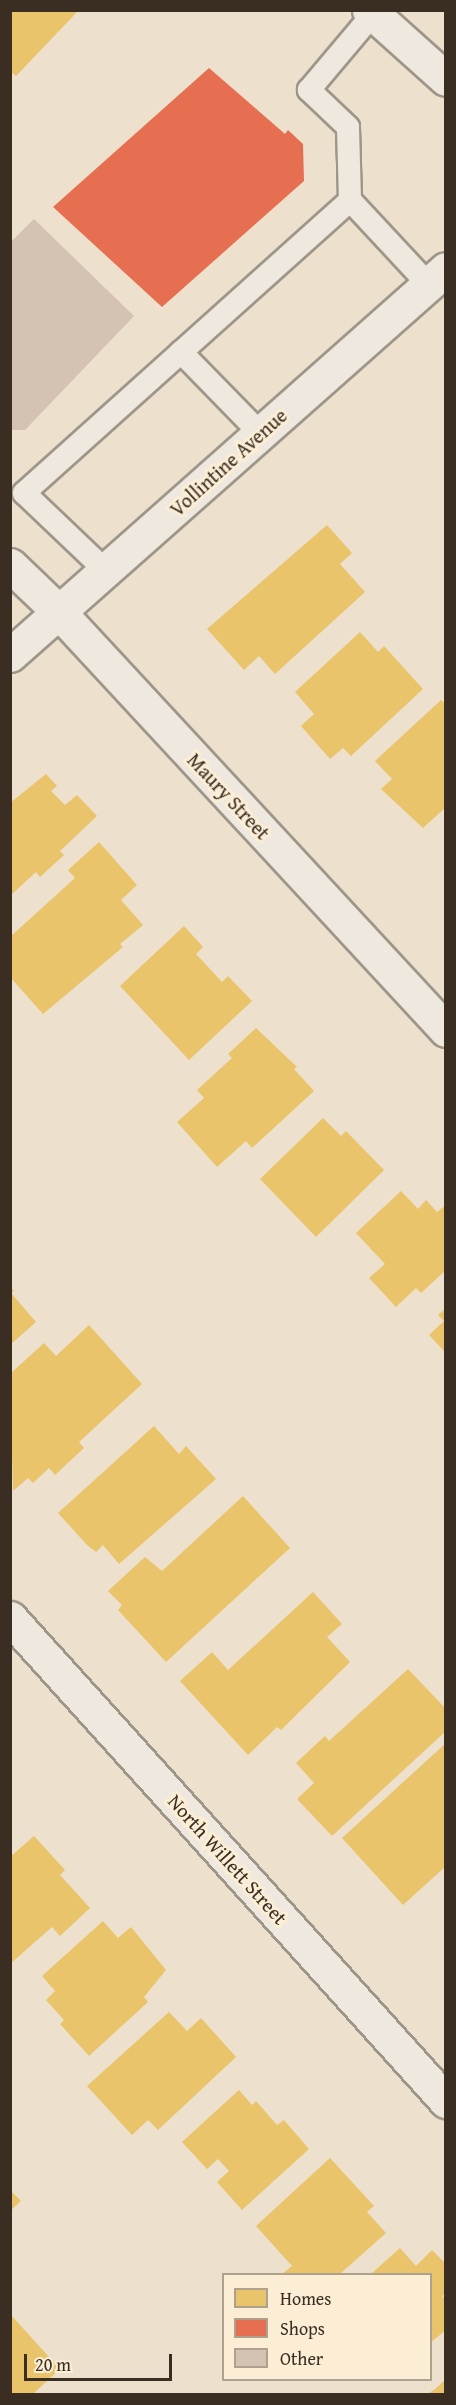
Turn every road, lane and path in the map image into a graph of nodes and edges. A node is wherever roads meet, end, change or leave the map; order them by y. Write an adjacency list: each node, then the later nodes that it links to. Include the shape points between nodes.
1 (371, 12): 2 (street); 3 (lane, via 309,90 348,127)
2 (446, 79)
3 (350, 200): 4 (lane); 5 (lane)
4 (437, 277): 6 (street, Vollintine Avenue)
5 (182, 352): 6 (lane); 7 (lane)
6 (260, 433): 9 (street, Vollintine Avenue)
7 (17, 486): 9 (lane)
8 (10, 565): 10 (street, Maury Street)
9 (106, 571): 10 (street, Vollintine Avenue)
10 (58, 611): 11 (street, Vollintine Avenue); 12 (street, Maury Street)
11 (10, 655)
12 (446, 1030)
13 (10, 1618): 14 (street, North Willett Street)
14 (446, 2101)

